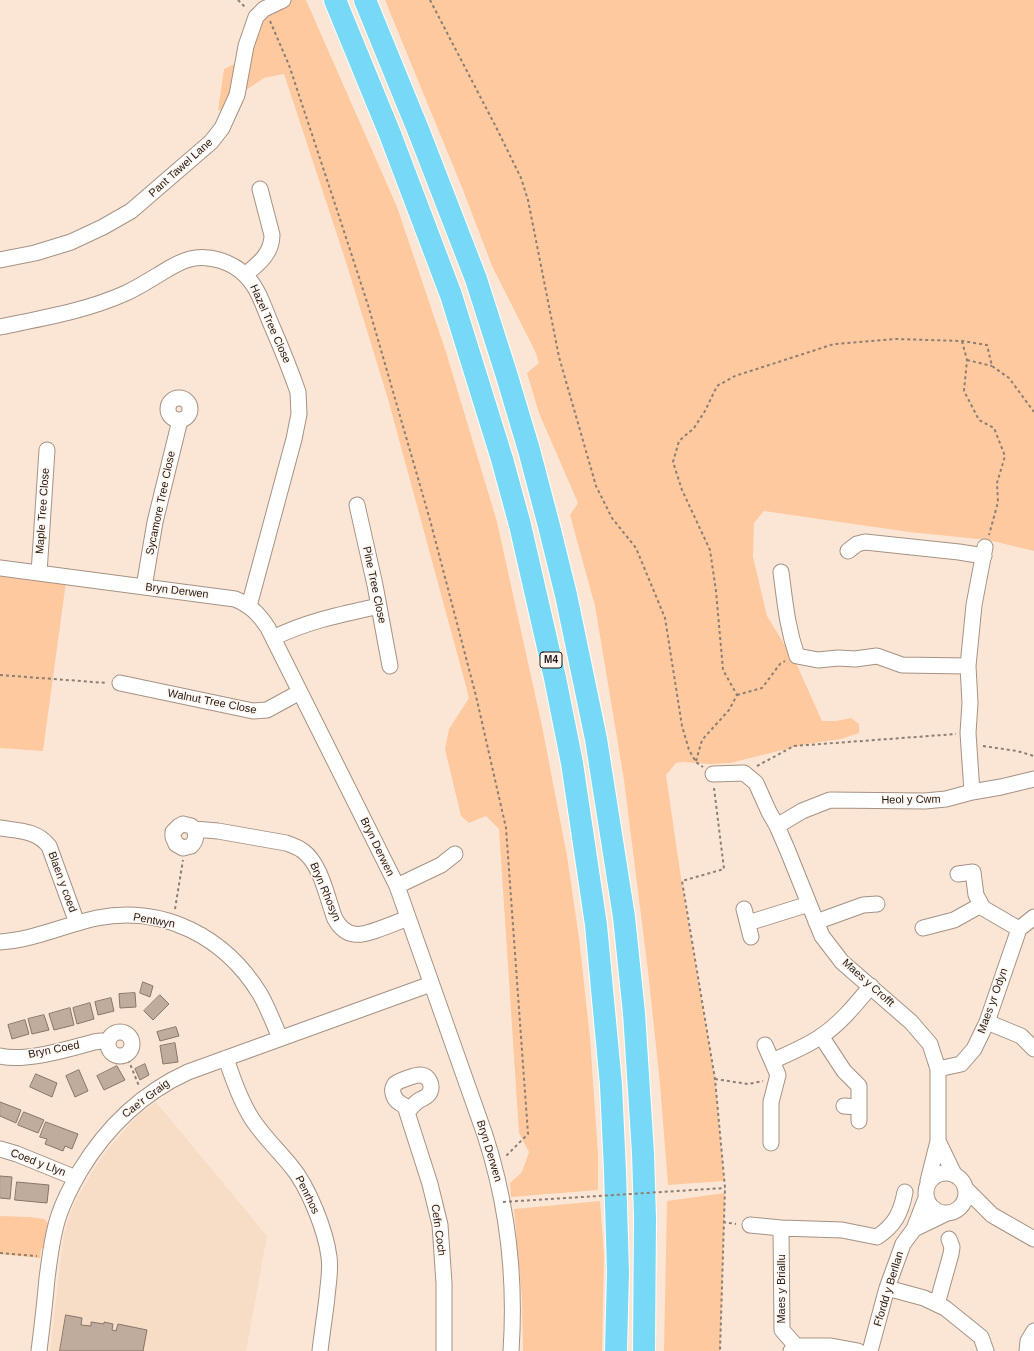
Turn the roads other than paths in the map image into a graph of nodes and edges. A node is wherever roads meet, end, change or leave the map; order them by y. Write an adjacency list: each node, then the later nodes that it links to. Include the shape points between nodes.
1 (283, 0): 5 (street, Pant Tawel Lane, via 264,9 256,17 246,46 237,95 222,128 211,142 126,215 70,242)
2 (335, 0): 81 (highway, M4, via 390,134 451,295 520,525 555,678 573,771 592,894 611,1085 618,1272)
3 (365, 0): 82 (highway, M4, via 476,279 506,373 551,534 596,739 624,917 634,1013 645,1210)
4 (260, 190): 6 (street, via 272,243 264,258)
5 (0, 260)
6 (246, 275): 7 (street, Hazel Tree Close, via 212,258 190,259 105,301 48,318); 16 (street, Hazel Tree Close, via 265,309 298,392 299,402 294,439)
7 (0, 327)
8 (180, 420): 15 (street, Sycamore Tree Close, via 155,522)
9 (47, 450): 14 (street, Maple Tree Close)
10 (357, 505): 17 (street, Pine Tree Close)
11 (848, 552): 20 (street, via 857,544 865,542 959,552 985,551 974,605)
12 (0, 568): 14 (street, Bryn Derwen)
13 (781, 572): 20 (street, via 786,618 797,656 818,660 838,658 855,664 877,656 902,665)
14 (39, 573): 15 (street, Bryn Derwen)
15 (144, 586): 16 (street, Bryn Derwen, via 228,597)
16 (248, 606): 18 (street, Bryn Derwen, via 262,618)
17 (379, 606): 18 (street, via 314,621); 19 (street, Pine Tree Close)
18 (273, 638): 22 (street, Bryn Derwen)
19 (390, 666)
20 (968, 666): 25 (street, via 968,738)
21 (120, 684): 22 (street, Walnut Tree Close, via 253,711 266,710)
22 (300, 692): 31 (street, Bryn Derwen)
23 (712, 774): 26 (street, via 744,772 756,783)
24 (1034, 779): 25 (street, Heol y Cwm)
25 (972, 792): 26 (street, Heol y Cwm, via 925,801 830,800 802,811)
26 (777, 826): 32 (street, Maes y Crofft)
27 (0, 828): 38 (street, Blaen y coed, via 36,834 49,846)
28 (194, 829): 28 (street, Bryn Rhosyn, via 196,840 191,846 179,847 172,837 173,832 183,824); 36 (street, Bryn Rhosyn, via 286,843 304,851 318,870 338,925 350,933 364,934)
29 (455, 854): 31 (street, via 445,870)
30 (958, 874): 34 (street, via 973,872 976,895)
31 (397, 886): 36 (street, Bryn Derwen)
32 (809, 904): 37 (street, Maes y Crofft); 39 (street)
33 (877, 904): 37 (street, via 863,905)
34 (981, 905): 40 (street, via 954,920); 41 (street)
35 (1034, 917): 41 (street)
36 (408, 918): 43 (street, Bryn Derwen)
37 (816, 922): 44 (street, Maes y Crofft, via 822,936 842,962)
38 (77, 923): 42 (street, Pentwyn, via 22,940); 47 (street, Pentwyn, via 112,916 173,922 188,928 223,950 239,965 260,994)
39 (748, 923)
40 (923, 928)
41 (1018, 929): 45 (street, Maes yr Odyn)
42 (0, 942)
43 (432, 984): 47 (street, Cae'r Graig); 80 (street, Bryn Derwen, via 495,1167 503,1202 512,1267)
44 (871, 986): 46 (street, via 847,1014); 54 (street, Maes y Crofft, via 911,1022 930,1044)
45 (987, 1022): 50 (street, via 1020,1036); 54 (street, Maes yr Odyn, via 974,1049 961,1064)
46 (821, 1036): 53 (street); 55 (street, via 844,1071 859,1086)
47 (280, 1038): 52 (street, Cae'r Graig)
48 (108, 1042): 48 (street, via 112,1053 119,1056 126,1054 132,1044 130,1037 123,1032 115,1033); 51 (street, Bryn Coed, via 94,1042 39,1055)
49 (765, 1045): 53 (street)
50 (1034, 1049)
51 (0, 1056)
52 (226, 1058): 61 (street, Cae'r Graig, via 177,1077 131,1108 94,1149); 78 (street, Penrhos, via 245,1108 304,1186 326,1241 329,1276)
53 (772, 1061): 58 (street, via 778,1075 771,1102)
54 (938, 1069): 57 (street, Maes y Crofft)
55 (854, 1111)
56 (407, 1112): 79 (street, Cefn Coch, via 440,1225 444,1283)
57 (938, 1141): 60 (street, Maes y Crofft); 62 (street, Maes y Crofft)
58 (771, 1143)
59 (0, 1149): 61 (street, Coed y Llyn)
60 (954, 1174): 62 (street, via 940,1173); 63 (street, via 959,1177)
61 (76, 1178): 77 (street, Cae'r Graig, via 59,1215 51,1251)
62 (928, 1182): 65 (street)
63 (965, 1188): 66 (street, via 965,1200); 67 (street)
64 (905, 1192): 69 (street, via 897,1219 877,1236 842,1230)
65 (926, 1198): 66 (street, via 940,1213); 70 (street, Ffordd y Berllan)
66 (952, 1211): 67 (street); 70 (street, Ffordd y Berllan)
67 (992, 1215): 72 (street)
68 (750, 1225): 69 (street)
69 (781, 1228): 76 (street, Maes y Briallu, via 782,1330)
70 (914, 1229): 73 (street, Ffordd y Berllan, via 903,1244)
71 (949, 1239): 74 (street, via 952,1254)
72 (1034, 1239)
73 (887, 1288): 74 (street); 84 (street, Ffordd y Berllan)
74 (937, 1304): 85 (street, via 981,1337)
75 (1034, 1331): 86 (street, via 1028,1341)
76 (793, 1348): 83 (street, via 831,1346)
77 (39, 1351)
78 (320, 1351)
79 (444, 1351)
80 (511, 1351)
81 (616, 1351)
82 (644, 1351)
83 (858, 1351)
84 (870, 1351)
85 (986, 1351)
86 (1027, 1351)

